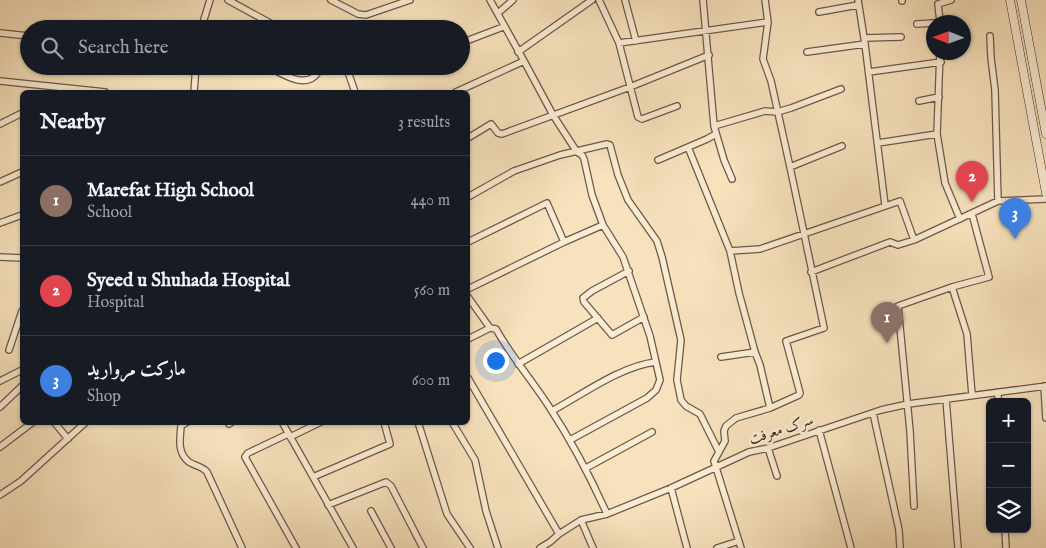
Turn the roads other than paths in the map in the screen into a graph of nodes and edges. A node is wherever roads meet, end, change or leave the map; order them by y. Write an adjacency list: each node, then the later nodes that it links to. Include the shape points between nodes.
1 (210, 0): 19 (street)
2 (228, 0): 20 (street)
3 (331, 0): 4 (street, via 366,15)
4 (410, 0)
5 (490, 0): 17 (street)
6 (513, 0): 17 (street)
7 (592, 0): 34 (street)
8 (599, 0): 33 (street)
9 (624, 0): 31 (street)
10 (703, 0): 25 (street)
11 (765, 0): 21 (street)
12 (951, 0): 18 (street, via 938,4)
13 (1010, 0): 74 (main road)
14 (1021, 0): 52 (main road)
15 (858, 2): 16 (street); 32 (street)
16 (819, 12)
17 (498, 13): 24 (street)
18 (937, 15)
19 (204, 20)
20 (265, 20)
21 (768, 22): 25 (street); 56 (street, via 763,59)
22 (926, 23): 23 (street)
23 (917, 24)
24 (503, 26): 30 (street); 34 (street)
25 (705, 30): 31 (street); 36 (street)
26 (0, 34): 27 (street)
27 (20, 35)
28 (990, 36): 77 (street)
29 (901, 37): 32 (street)
30 (470, 39)
31 (636, 41): 33 (street)
32 (865, 41): 35 (street); 39 (street)
33 (619, 43): 45 (street)
34 (518, 52): 37 (street)
35 (807, 52)
36 (709, 55): 45 (street); 60 (street)
37 (524, 61): 51 (street); 58 (street)
38 (941, 62): 39 (street); 53 (street)
39 (868, 72): 65 (street)
40 (195, 75): 49 (street)
41 (284, 75): 42 (street, via 302,81)
42 (317, 75)
43 (349, 75): 50 (street)
44 (0, 81): 46 (street)
45 (630, 87): 55 (street, via 640,119); 58 (street)
46 (73, 89): 48 (street)
47 (841, 89): 56 (street)
48 (84, 90)
49 (194, 90)
50 (354, 90)
51 (460, 90)
52 (1042, 90): 63 (main road)
53 (940, 97): 54 (street); 62 (street)
54 (919, 101)
55 (677, 106)
56 (777, 112): 60 (street, via 765,111); 70 (street)
57 (20, 114): 59 (street)
58 (553, 115): 64 (street, via 502,134 491,124); 68 (street)
59 (0, 124)
60 (714, 126): 61 (street)
61 (716, 134): 67 (street); 72 (street)
62 (937, 134): 65 (street); 81 (street, via 945,183)
63 (1046, 134)
64 (470, 137)
65 (878, 143): 78 (street)
66 (842, 146): 70 (street)
67 (688, 147): 69 (street); 88 (street)
68 (577, 152): 75 (street, via 514,171); 83 (street, via 584,159); 137 (street, via 610,145 628,200 657,240 681,340 677,380 681,400 700,414)
69 (658, 160)
70 (790, 167): 84 (street)
71 (20, 173): 73 (street)
72 (732, 179)
73 (0, 182)
74 (1046, 193)
75 (470, 196)
76 (1046, 199): 77 (street)
77 (998, 201): 79 (street)
78 (885, 205): 84 (street); 85 (street, via 900,201)
79 (972, 214): 81 (street); 93 (street, via 989,276)
80 (20, 215): 82 (street)
81 (960, 219): 85 (street)
82 (0, 223)
83 (603, 225): 87 (street); 91 (street)
84 (805, 233): 88 (street, via 760,249); 92 (street)
85 (914, 240): 92 (street, via 898,245 890,242)
86 (470, 241): 87 (street, via 547,203)
87 (564, 242): 94 (street)
88 (730, 251): 102 (street)
89 (0, 257): 90 (street)
90 (20, 258)
91 (629, 271): 96 (street); 98 (street, via 583,298)
92 (811, 272): 117 (street, via 824,328 786,341 800,393)
93 (952, 287): 112 (street, via 967,334); 115 (street, via 898,306)
94 (470, 288)
95 (470, 300): 99 (street)
96 (644, 317): 98 (street, via 612,336); 104 (street)
97 (20, 318): 101 (street)
98 (598, 318): 105 (street)
99 (490, 328): 100 (street); 105 (street, via 496,329)
100 (470, 338)
101 (10, 350)
102 (755, 352): 103 (street); 117 (street)
103 (721, 357)
104 (656, 362): 118 (street, via 623,372); 134 (street, via 660,380 656,390)
105 (518, 364): 118 (street)
106 (20, 371): 107 (street)
107 (0, 381)
108 (470, 381): 150 (street)
109 (1045, 386): 111 (street, سرک معرفت); 120 (street)
110 (20, 388): 116 (street)
111 (998, 392): 112 (street, سرک معرفت); 113 (street)
112 (972, 395): 114 (street, سرک معرفت)
113 (998, 398)
114 (946, 399): 115 (street, سرک معرفت); 167 (street)
115 (908, 404): 119 (street, سرک معرفت); 145 (street)
116 (0, 407)
117 (770, 408): 137 (street, via 736,418 726,426 725,441)
118 (552, 411): 134 (street)
119 (873, 413): 130 (street, سرک معرفت); 166 (street, via 899,530)
120 (1046, 418)
121 (29, 425): 135 (street)
122 (56, 425): 133 (street)
123 (83, 425): 133 (street)
124 (183, 425): 153 (street, via 179,442 182,454 207,472)
125 (284, 425): 132 (street)
126 (314, 425): 132 (street)
127 (385, 425): 141 (street, via 390,444)
128 (419, 425): 158 (street, via 447,514)
129 (454, 425): 159 (street, via 475,460)
130 (819, 430): 136 (street, سرک معرفت); 165 (street)
131 (652, 432): 139 (street)
132 (289, 435): 141 (street); 154 (street, via 245,457)
133 (68, 439): 143 (street, via 21,481)
134 (570, 440): 139 (street)
135 (0, 447)
136 (768, 448): 138 (street, سرک معرفت); 140 (street)
137 (719, 452): 138 (street, via 714,461)
138 (716, 466): 142 (street, سرک معرفت); 151 (street)
139 (586, 468): 147 (street)
140 (777, 476)
141 (313, 477): 144 (street)
142 (671, 488): 147 (street, سرک معرفت); 162 (street)
143 (0, 495)
144 (328, 504): 155 (street); 157 (street, via 386,482)
145 (914, 506)
146 (370, 510): 156 (street)
147 (607, 514): 148 (street, سرک معرفت)
148 (581, 520): 150 (street, سرک معرفت); 161 (street)
149 (1005, 533): 168 (street)
150 (559, 534): 152 (street, سرک معرفت)
151 (739, 541): 163 (street); 164 (street)
152 (552, 545): 160 (street, سرک معرفت)
153 (242, 548)
154 (296, 548)
155 (354, 548)
156 (391, 548)
157 (423, 548)
158 (470, 548)
159 (498, 548)
160 (540, 548)
161 (592, 548)
162 (687, 548)
163 (718, 548)
164 (740, 548)
165 (851, 548)
166 (900, 548)
167 (958, 548)
168 (1006, 548)

